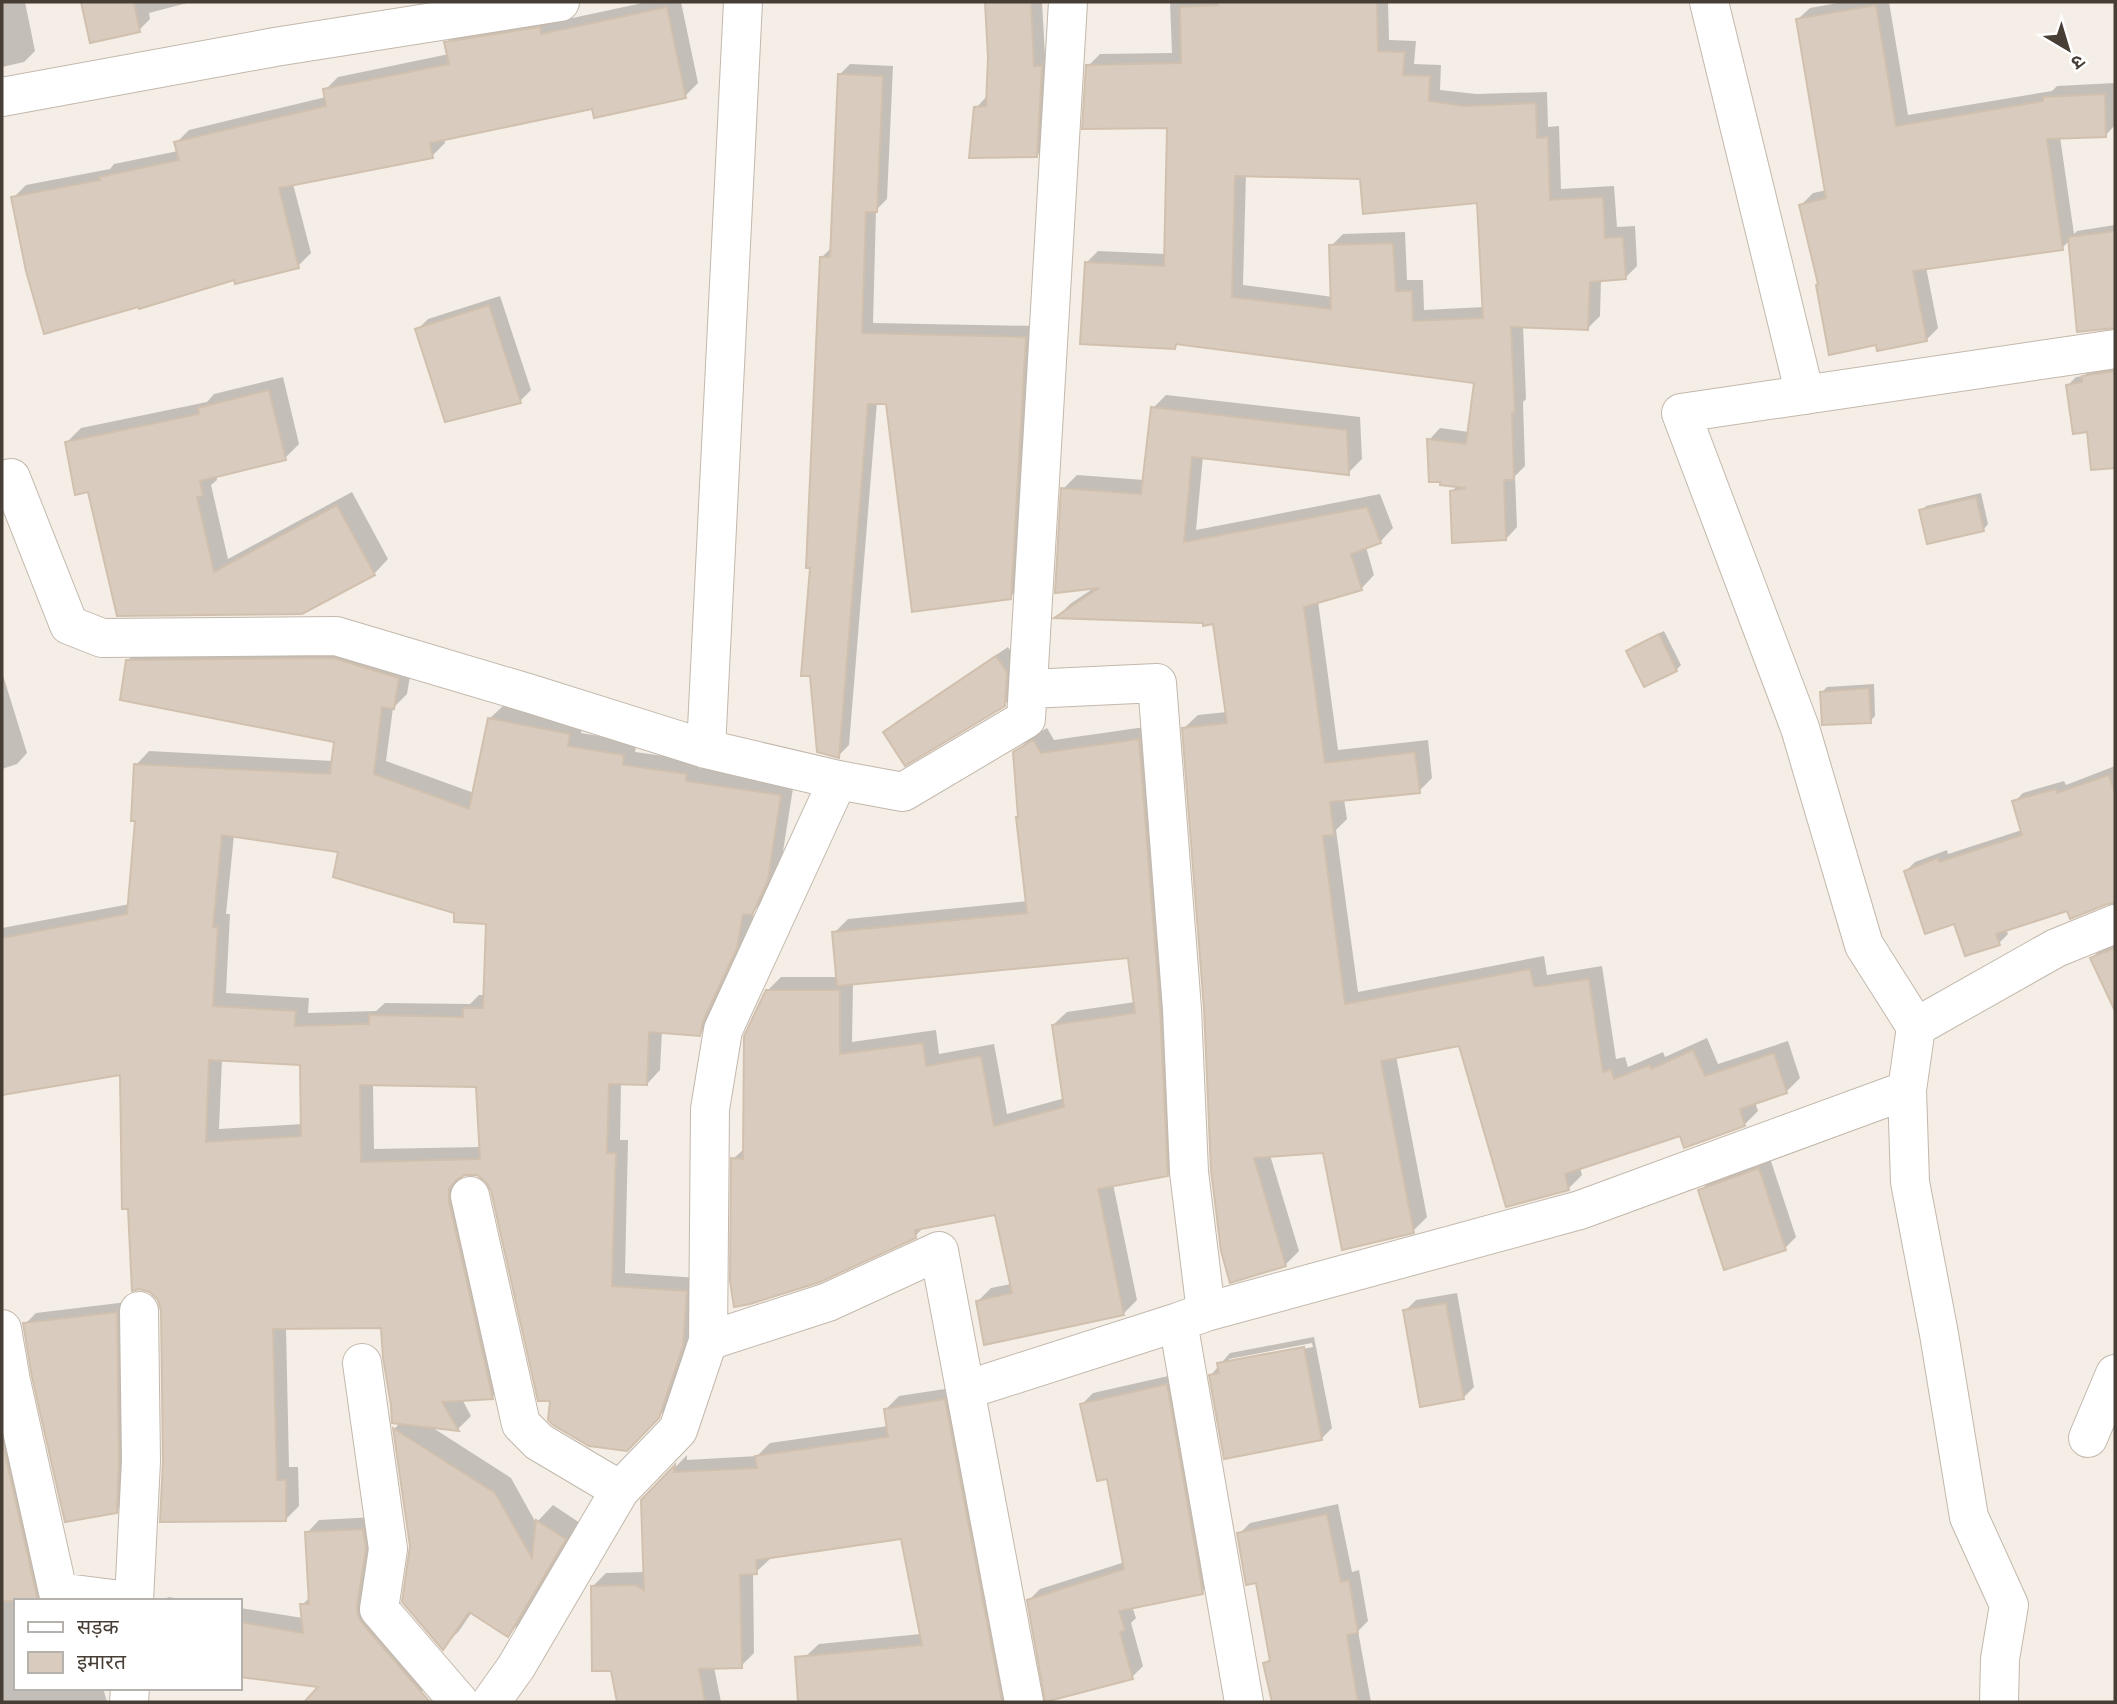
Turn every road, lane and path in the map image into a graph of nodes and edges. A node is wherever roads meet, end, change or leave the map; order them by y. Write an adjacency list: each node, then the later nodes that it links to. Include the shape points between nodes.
1 (560, 2): 5 (street)
2 (743, 2): 10 (street)
3 (1068, 2): 9 (street)
4 (1709, 2): 7 (street)
5 (2, 97)
6 (2115, 349): 7 (street)
7 (1805, 395): 13 (street, via 1681,413 1800,728 1864,945)
8 (5, 469): 10 (street, via 69,625 102,638 336,636)
9 (1029, 689): 11 (street, via 1027,719 903,792); 17 (street, via 1157,683 1182,1009)
10 (706, 749): 11 (street)
11 (838, 780): 19 (street, via 723,1030 710,1109)
12 (2115, 924): 13 (street, via 2056,948)
13 (1916, 1027): 14 (street)
14 (1906, 1090): 17 (street, via 1580,1210); 32 (street, via 1910,1182 1969,1517 2009,1605)
15 (470, 1196): 25 (street, via 521,1424 539,1441)
16 (139, 1311): 27 (street, via 141,1461)
17 (1192, 1317): 23 (street); 31 (street)
18 (2, 1329): 22 (street)
19 (708, 1341): 23 (street, via 828,1302 939,1251); 25 (street, via 678,1430)
20 (362, 1363): 28 (street, via 388,1549 379,1609)
21 (2115, 1374): 24 (street)
22 (6, 1382): 26 (street, via 58,1592)
23 (966, 1390): 30 (street)
24 (2088, 1438)
25 (620, 1490): 29 (street)
26 (116, 1599)
27 (132, 1599)
28 (459, 1702)
29 (491, 1702)
30 (1024, 1702)
31 (1244, 1702)
32 (1999, 1702)

